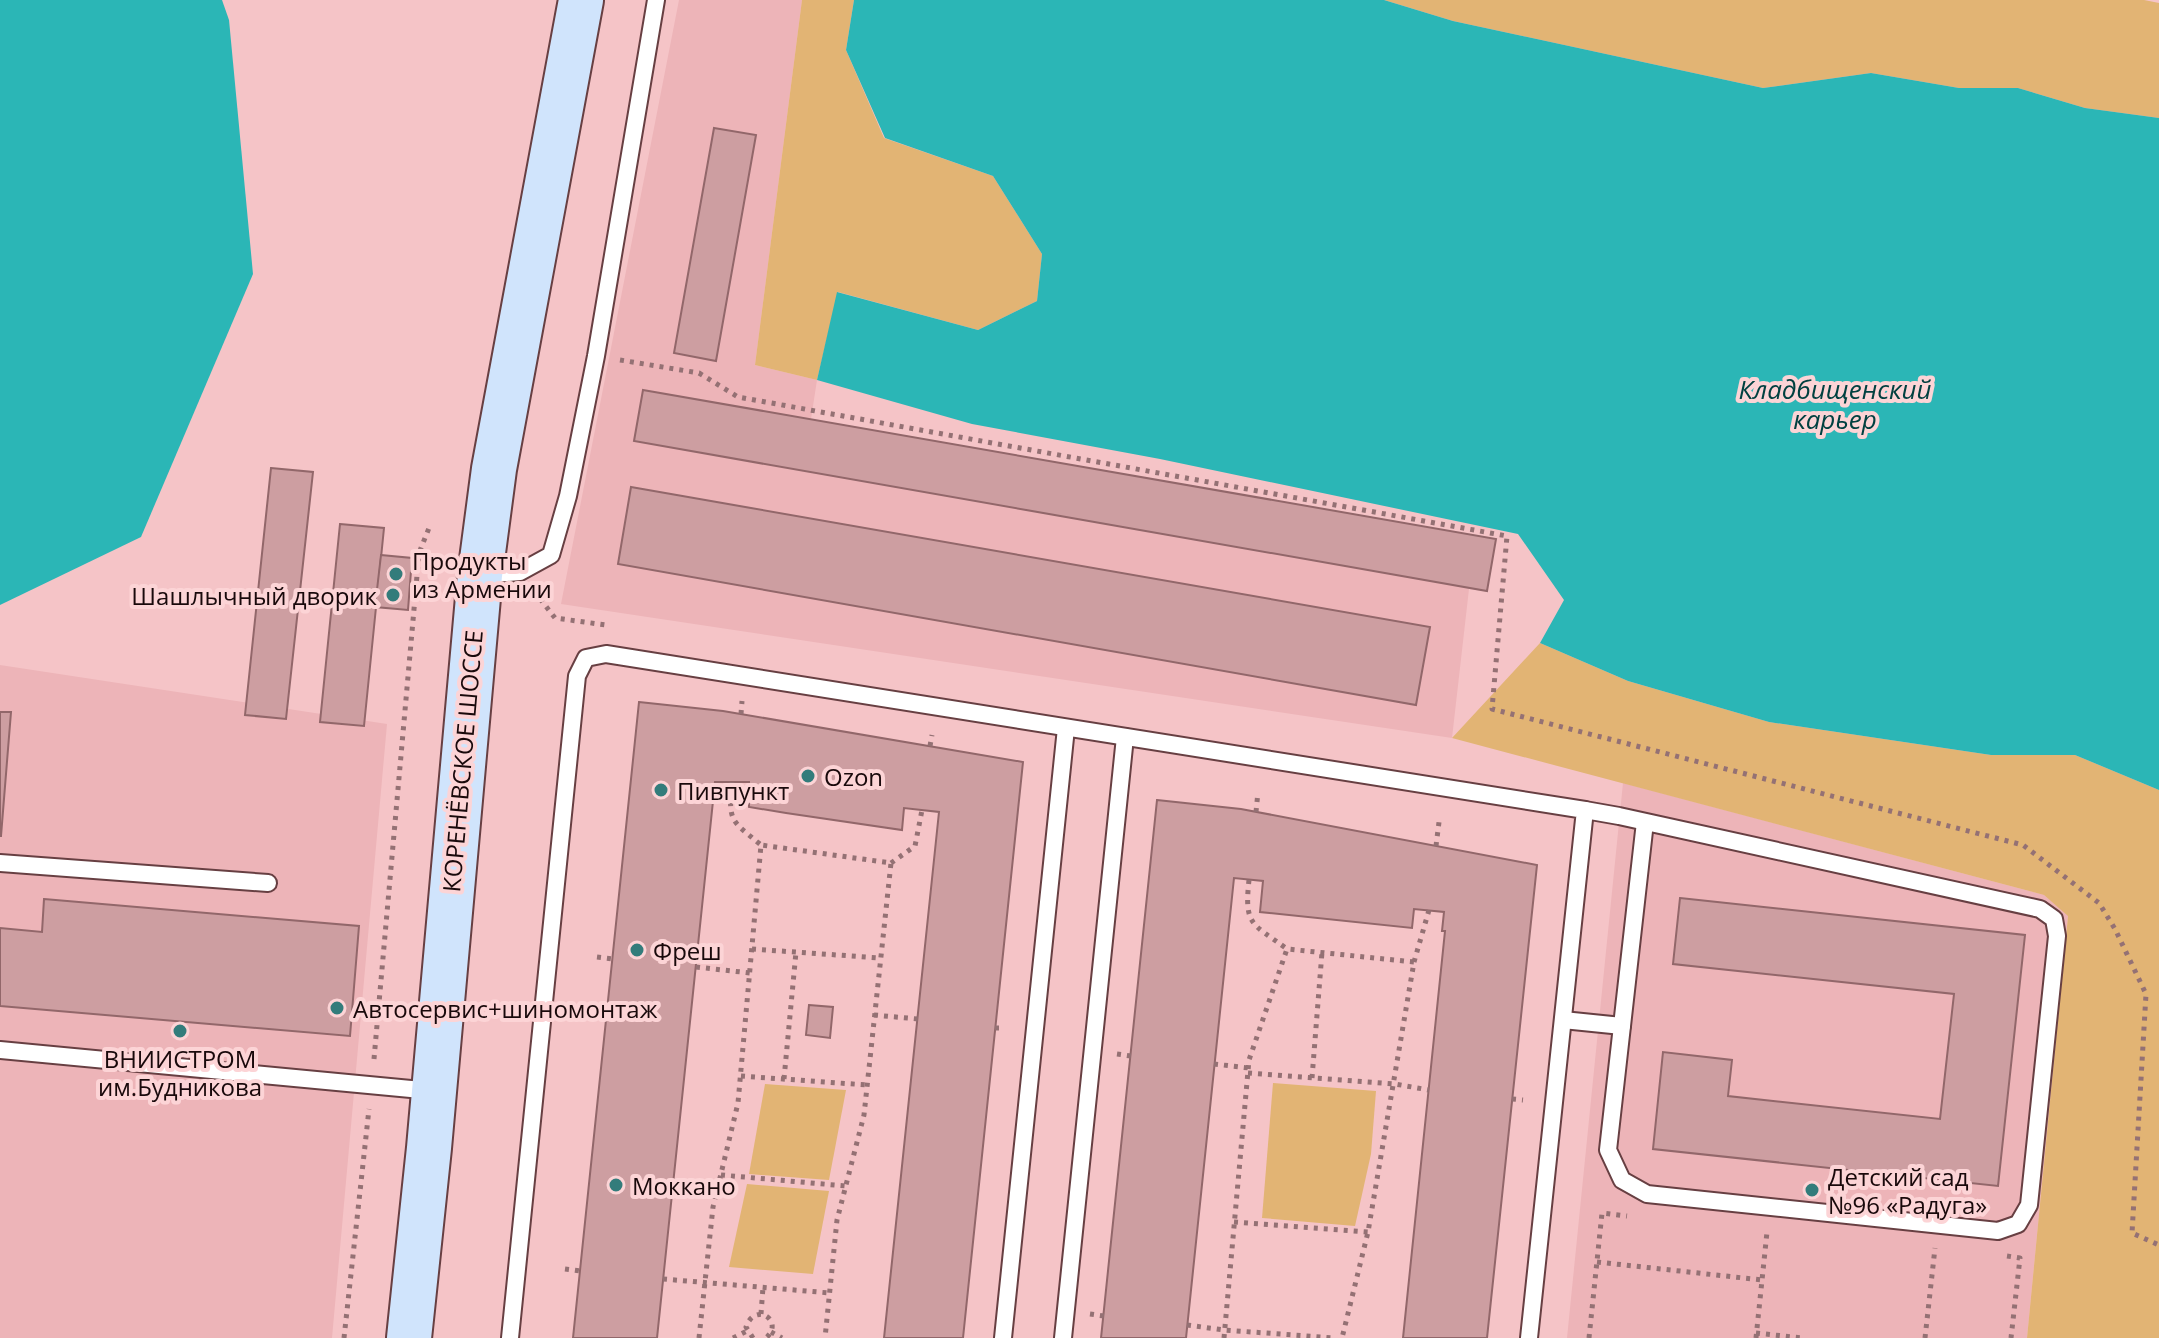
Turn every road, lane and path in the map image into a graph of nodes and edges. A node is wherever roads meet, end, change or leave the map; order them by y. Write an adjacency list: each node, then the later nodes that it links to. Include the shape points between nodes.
1 (581, 0): 5 (main road, КОРЕНЁВСКОЕ ШОССЕ, via 494,469)
2 (656, 0): 3 (lane)
3 (596, 356): 5 (lane, via 551,555); 65 (path, via 699,373 738,397 1507,536 1492,709 2023,845 2099,903 2146,994 2132,1233)
4 (429, 528): 49 (path, via 419,553)
5 (500, 574): 6 (path, via 555,618); 53 (main road, КОРЕНЁВСКОЕ ШОССЕ)
6 (619, 627)
7 (742, 701): 8 (path)
8 (741, 714)
9 (1066, 728): 11 (lane); 89 (lane, via 623,656 586,658 577,676); 96 (lane)
10 (932, 735): 12 (path)
11 (1125, 737): 16 (lane); 97 (lane)
12 (930, 746)
13 (732, 782): 20 (path, via 731,818)
14 (1258, 792): 17 (path)
15 (922, 810): 23 (path, via 915,846)
16 (1585, 810): 19 (lane); 39 (lane)
17 (1256, 812)
18 (1439, 822): 21 (path)
19 (1645, 822): 40 (lane); 61 (lane, via 2040,909 2054,919 2057,936 2029,1205 2018,1224 1998,1231)
20 (761, 845): 23 (path); 27 (path)
21 (1436, 846)
22 (0, 863): 25 (lane)
23 (891, 863): 32 (path)
24 (1249, 880): 28 (path, via 1249,918)
25 (268, 883)
26 (1429, 910): 34 (path)
27 (752, 949): 29 (path); 36 (path)
28 (1287, 949): 30 (path); 45 (path)
29 (796, 952): 32 (path); 48 (path)
30 (1322, 952): 34 (path); 47 (path)
31 (597, 957): 33 (path)
32 (880, 958): 37 (path)
33 (613, 959)
34 (1414, 962): 50 (path)
35 (696, 967): 36 (path)
36 (750, 973): 46 (path)
37 (874, 1015): 38 (path); 51 (path)
38 (918, 1019)
39 (1563, 1020): 40 (lane); 101 (lane)
40 (1622, 1026): 58 (lane, via 1608,1150 1622,1180 1647,1194)
41 (0, 1050): 49 (lane)
42 (1116, 1054): 43 (path)
43 (1131, 1056)
44 (1214, 1064): 45 (path)
45 (1248, 1071): 47 (path); 60 (path)
46 (741, 1076): 48 (path); 56 (path)
47 (1312, 1078): 50 (path)
48 (784, 1079): 51 (path)
49 (372, 1084): 53 (lane); 87 (path)
50 (1395, 1084): 52 (path); 64 (path)
51 (867, 1085): 57 (path)
52 (1429, 1090)
53 (433, 1091): 88 (main road, КОРЕНЁВСКОЕ ШОССЕ)
54 (1512, 1099): 55 (path)
55 (1523, 1100)
56 (721, 1175): 57 (path); 75 (path)
57 (846, 1186): 77 (path)
58 (1770, 1207): 61 (lane); 63 (path)
59 (1632, 1216): 70 (path, via 1602,1213)
60 (1234, 1222): 64 (path); 82 (path)
61 (1937, 1224): 67 (path)
62 (1753, 1229): 63 (path)
63 (1768, 1231): 74 (path)
64 (1368, 1232): 100 (path)
65 (2159, 1245)
66 (1920, 1247): 67 (path)
67 (1935, 1249): 68 (path); 104 (path)
68 (1949, 1250)
69 (2006, 1256): 105 (path, via 2020,1258)
70 (1597, 1262): 74 (path); 102 (path)
71 (565, 1269): 72 (path)
72 (580, 1271)
73 (663, 1279): 75 (path)
74 (1762, 1280): 86 (path)
75 (705, 1283): 76 (path); 90 (path)
76 (763, 1287): 77 (path); 78 (path)
77 (830, 1293): 95 (path)
78 (761, 1314): 83 (path, via 749,1319); 84 (path, via 770,1319)
79 (1089, 1314): 80 (path)
80 (1104, 1316)
81 (1187, 1325): 82 (path)
82 (1224, 1330): 85 (path); 98 (path)
83 (747, 1331): 91 (path); 92 (path)
84 (771, 1332): 93 (path); 94 (path)
85 (1282, 1336): 99 (path)
86 (1756, 1336): 103 (path)
87 (344, 1338)
88 (409, 1338)
89 (510, 1338)
90 (699, 1338)
91 (733, 1338)
92 (753, 1338)
93 (766, 1338)
94 (782, 1338)
95 (825, 1338)
96 (1003, 1338)
97 (1063, 1338)
98 (1224, 1338)
99 (1335, 1338)
100 (1342, 1338)
101 (1529, 1338)
102 (1589, 1338)
103 (1802, 1338)
104 (1925, 1338)
105 (2011, 1338)

